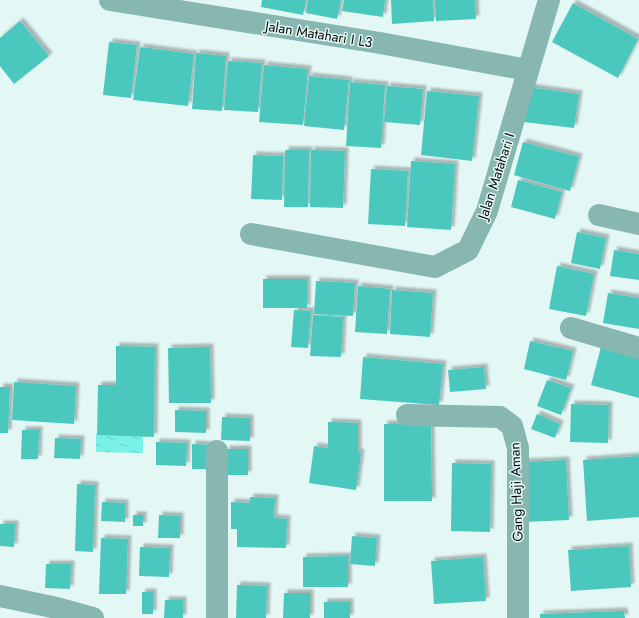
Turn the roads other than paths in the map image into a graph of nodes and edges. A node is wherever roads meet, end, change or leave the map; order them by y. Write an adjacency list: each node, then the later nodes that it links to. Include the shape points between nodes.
1 (110, 0): 3 (street, Jalan Matahari I L3, via 380,43)
2 (549, 0): 3 (street, Jalan Matahari I)
3 (528, 70): 6 (street, Jalan Matahari I, via 486,211 468,250 435,267)
4 (599, 215): 5 (street)
5 (639, 224)
6 (251, 234)
7 (570, 328): 8 (street)
8 (639, 348)
9 (407, 415): 14 (street, Gang Haji Aman, via 500,417 512,426 518,448)
10 (217, 451): 13 (street)
11 (0, 596): 12 (street)
12 (93, 618)
13 (217, 618)
14 (518, 618)

